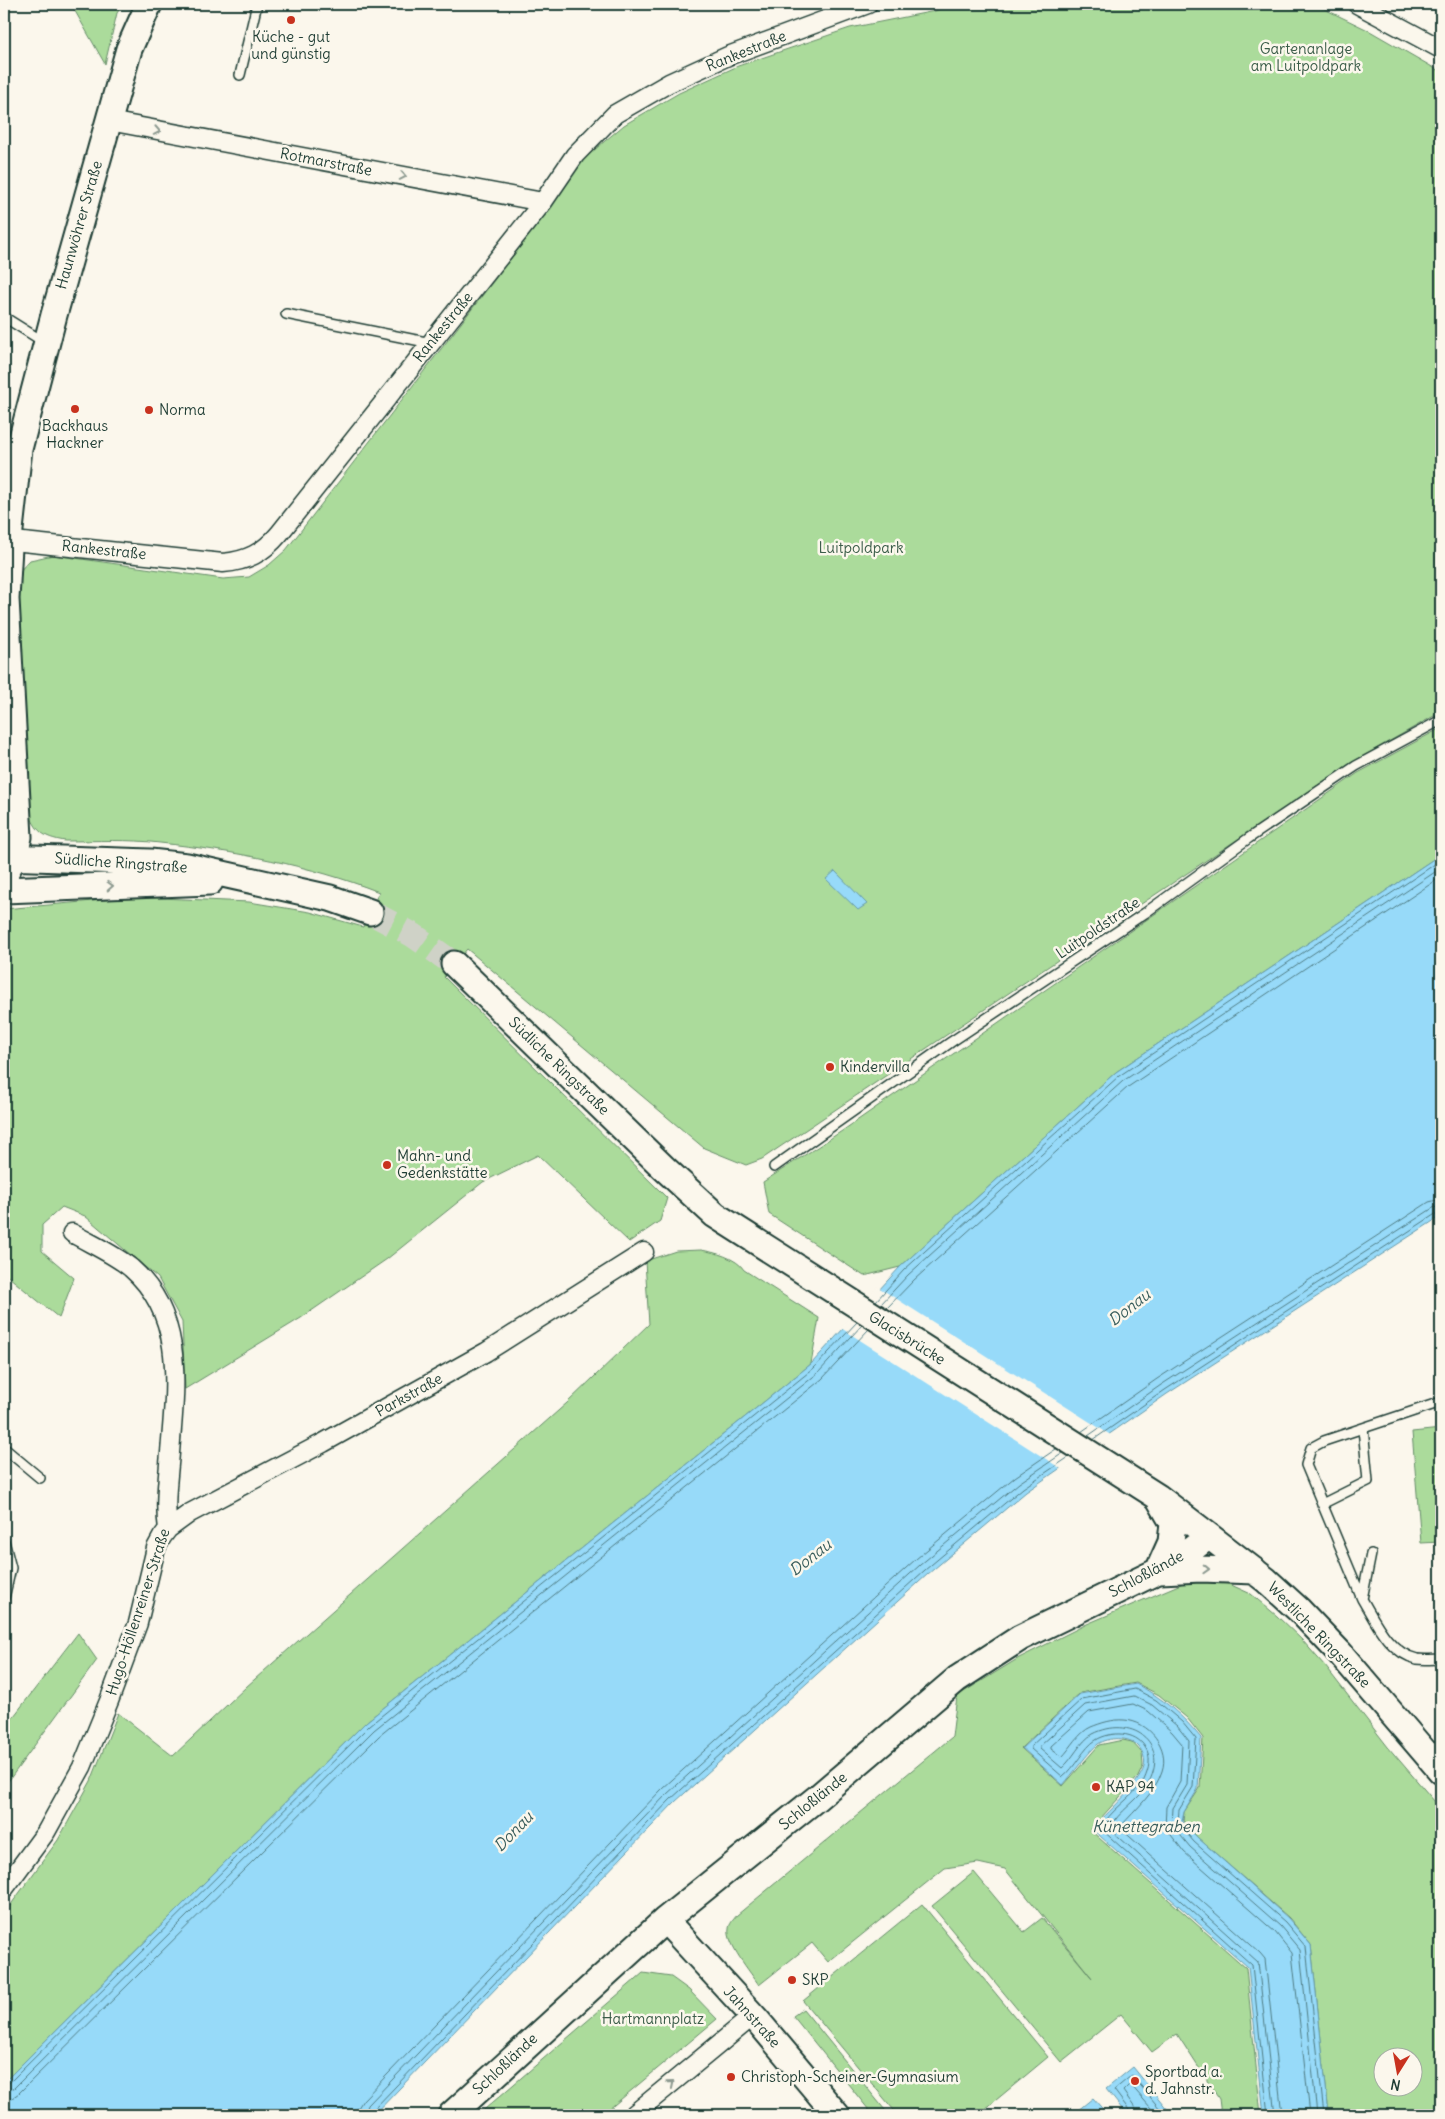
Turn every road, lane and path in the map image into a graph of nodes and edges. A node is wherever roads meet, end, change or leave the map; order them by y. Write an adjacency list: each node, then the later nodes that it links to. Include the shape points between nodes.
1 (149, 4): 7 (street, Haunwöhrer Straße, via 129,49)
2 (257, 4): 6 (lane)
3 (868, 4): 8 (street, Rankestraße, via 728,56 669,83 614,114 575,155)
4 (1357, 4): 5 (street)
5 (1441, 49)
6 (240, 75)
7 (109, 121): 8 (street, Rotmarstraße, one-way to 8); 11 (street, Haunwöhrer Straße)
8 (543, 202): 12 (street, Rankestraße)
9 (286, 314): 12 (lane)
10 (4, 317): 11 (lane)
11 (46, 343): 13 (street, Haunwöhrer Straße)
12 (431, 343): 15 (street, Rankestraße, via 279,534 254,556 222,563)
13 (19, 448): 14 (street, Haunwöhrer Straße); 15 (street, Haunwöhrer Straße)
14 (4, 487)
15 (6, 540): 17 (street, Haunwöhrer Straße)
16 (1441, 720): 23 (lane, Luitpoldstraße, via 1356,766 1306,799)
17 (9, 861): 18 (street, Südliche Ringstraße, via 30,850 52,858 187,866); 19 (street)
18 (267, 884): 19 (street, Südliche Ringstraße, one-way to 18, via 193,882); 21 (street, Südliche Ringstraße, via 330,898)
19 (38, 889): 20 (street, Südliche Ringstraße)
20 (4, 890)
21 (370, 912)
22 (454, 964): 24 (street, Südliche Ringstraße)
23 (774, 1167)
24 (664, 1168): 31 (street, Glacisbrücke, via 715,1215)
25 (72, 1233): 33 (street, Hugo-Höllenreiner-Straße, via 130,1268 154,1292 165,1315 172,1341 175,1377 166,1504)
26 (644, 1252): 33 (street, Parkstraße, via 486,1352 190,1513)
27 (1441, 1402): 28 (lane)
28 (1363, 1428): 32 (lane, via 1368,1481); 32 (lane, via 1311,1448 1306,1466)
29 (4, 1448): 30 (lane)
30 (40, 1478)
31 (1158, 1497): 34 (street, Westliche Ringstraße); 37 (street, via 1173,1524 1171,1542)
32 (1322, 1504): 40 (lane)
33 (168, 1529): 43 (street, Hugo-Höllenreiner-Straße, via 156,1548 138,1623 82,1767 46,1832)
34 (1209, 1536): 37 (street, Schloßlände); 38 (street, Westliche Ringstraße)
35 (4, 1541): 39 (lane, via 11,1568)
36 (1371, 1554): 40 (lane)
37 (1158, 1571): 38 (street, one-way to 38, via 1201,1569); 44 (street, Schloßlände, via 1020,1638 957,1679 817,1798)
38 (1261, 1576): 42 (street, Westliche Ringstraße, via 1339,1652)
39 (4, 1598)
40 (1362, 1599): 41 (lane, via 1383,1634 1398,1650 1417,1659)
41 (1441, 1659)
42 (1438, 1758)
43 (4, 1889)
44 (665, 1920): 45 (street, Jahnstraße); 46 (street, Schloßlände)
45 (753, 2016): 47 (street, one-way to 45); 48 (street, Jahnstraße)
46 (453, 2114)
47 (633, 2115)
48 (837, 2115)

